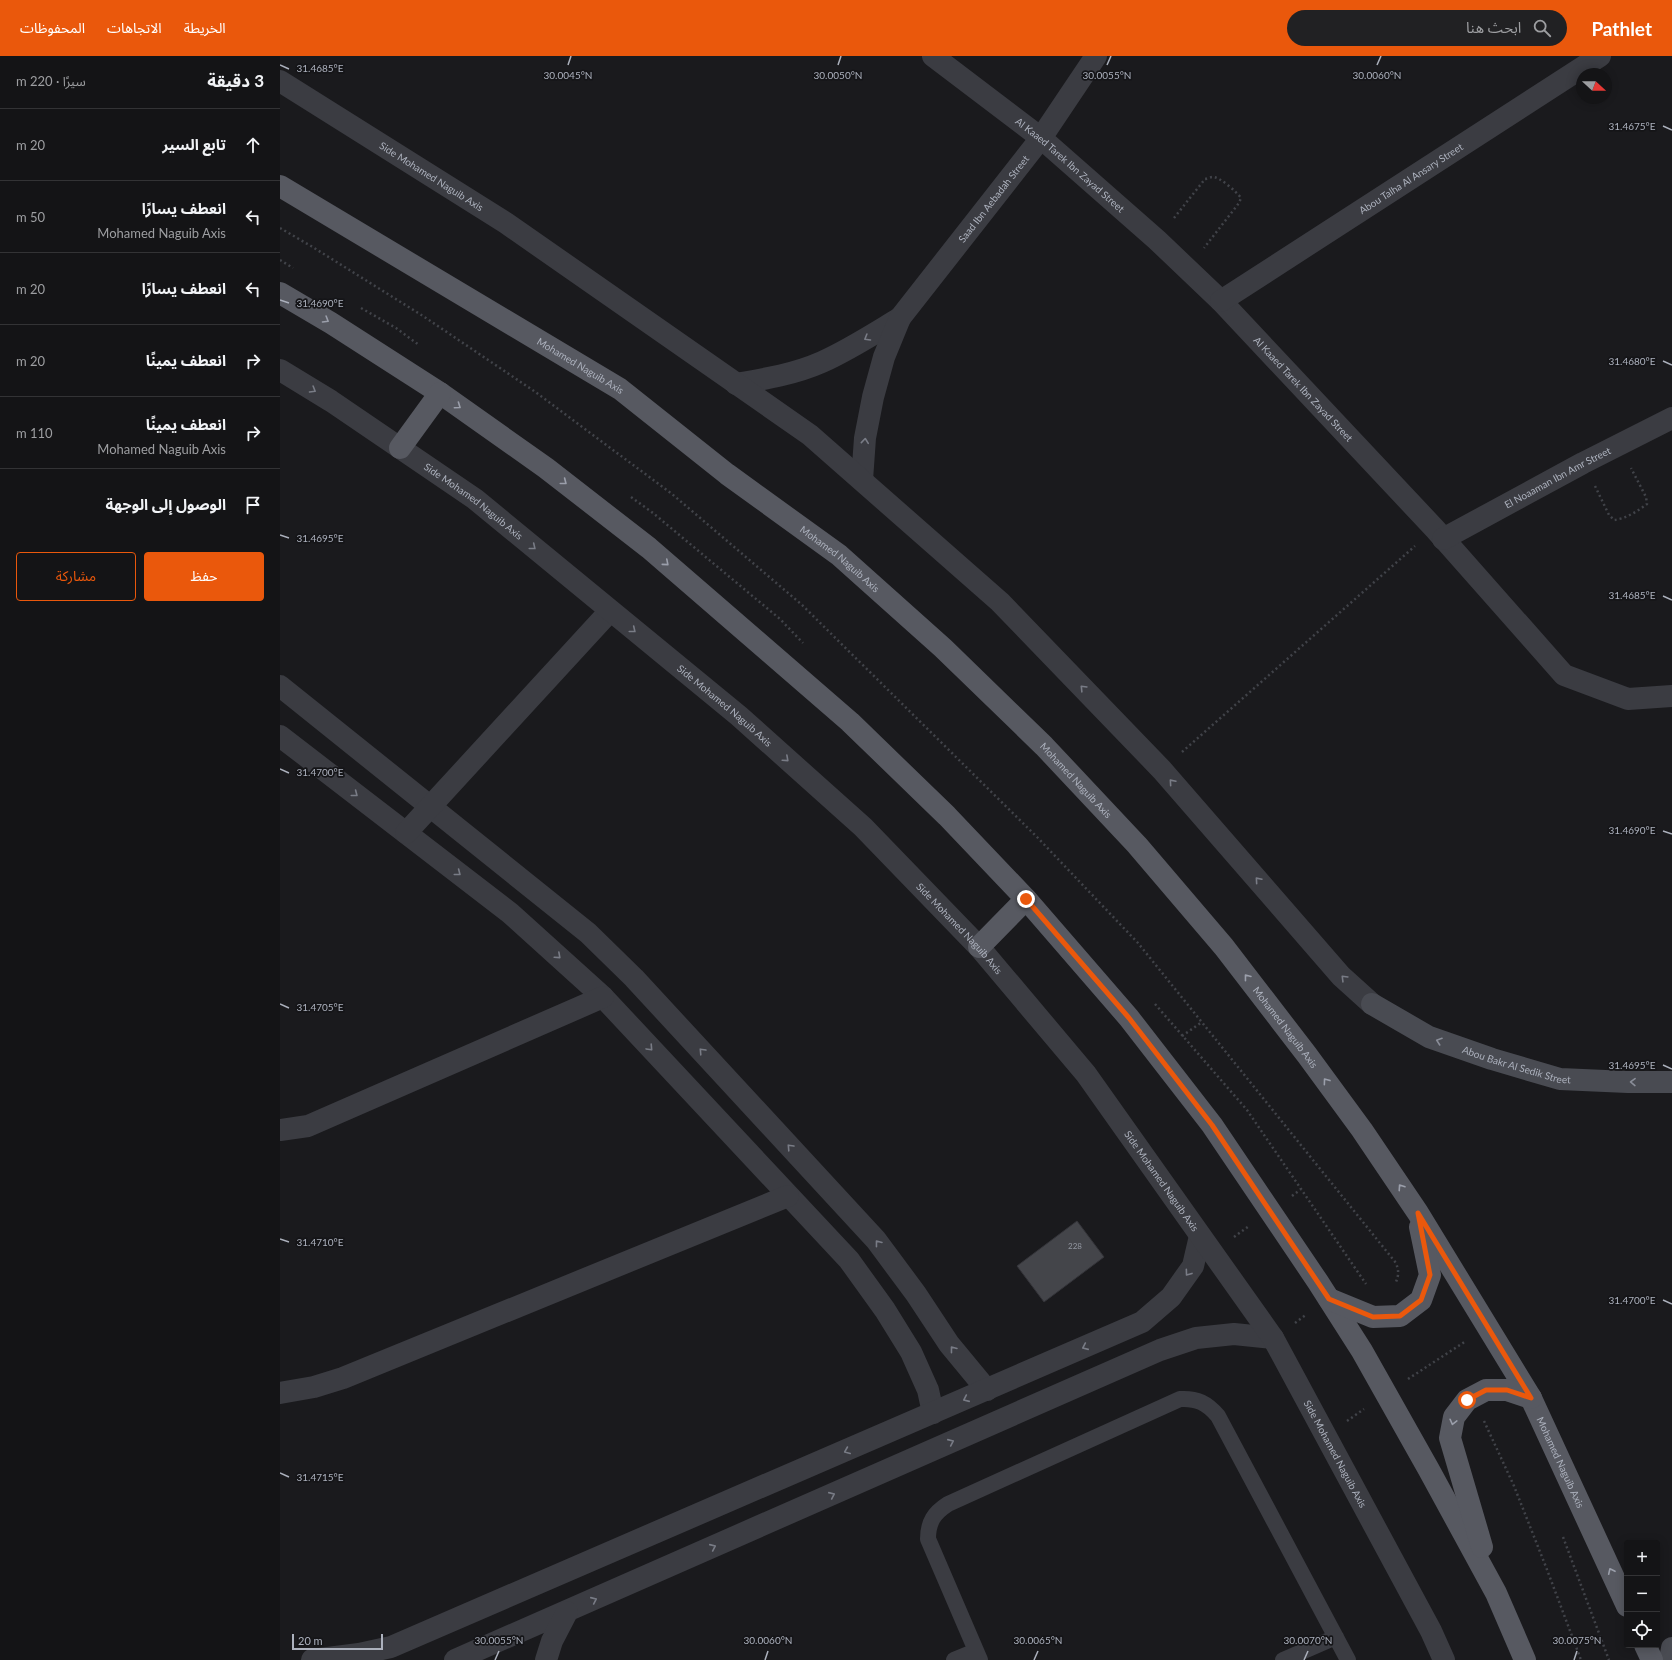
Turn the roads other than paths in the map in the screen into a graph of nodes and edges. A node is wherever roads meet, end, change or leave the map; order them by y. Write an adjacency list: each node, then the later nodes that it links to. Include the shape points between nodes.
1 (933, 56): 5 (street, Al Kaaed Tarek Ibn Zayad Street)
2 (1096, 56): 5 (street, Saad Ibn Aebadah Street)
3 (1600, 56): 8 (street, Abou Talha Al Ansary Street)
4 (280, 81): 11 (street, Side Mohamed Naguib Axis, via 506,222)
5 (1041, 138): 8 (street, Al Kaaed Tarek Ibn Zayad Street, via 1157,240); 9 (street, Saad Ibn Aebadah Street)
6 (280, 186): 30 (main road, Mohamed Naguib Axis, one-way to 6, via 1362,1130 1219,941 1137,845 1044,746 944,648 839,555 727,474 620,389)
7 (280, 293): 12 (main road, one-way to 12)
8 (1221, 301): 16 (street, Al Kaaed Tarek Ibn Zayad Street)
9 (900, 318): 11 (street, Saad Ibn Aebadah Street, one-way to 11, via 822,362 780,377); 15 (street, Saad Ibn Aebadah Street, one-way to 9, via 865,438 873,397 884,357)
10 (280, 370): 14 (street, Side Mohamed Naguib Axis, one-way to 14)
11 (736, 384): 15 (street, Side Mohamed Naguib Axis, via 810,435)
12 (440, 393): 14 (main road); 23 (main road, one-way to 23, via 546,468 649,548 850,722 947,816)
13 (1672, 418): 16 (street, El Noaaman Ibn Amr Street)
14 (400, 448): 17 (street, Side Mohamed Naguib Axis, one-way to 17, via 475,500)
15 (862, 480): 26 (street, Side Mohamed Naguib Axis, one-way to 15, via 1337,971 1162,770 1000,602)
16 (1439, 534): 19 (street, Al Kaaed Tarek Ibn Zayad Street, via 1564,675 1628,699)
17 (610, 611): 21 (street); 24 (street, Side Mohamed Naguib Axis, one-way to 24, via 739,716 863,827)
18 (280, 686): 21 (street)
19 (1672, 696)
20 (280, 736): 22 (street, one-way to 22)
21 (430, 805): 22 (street); 34 (street, one-way to 21, via 949,1344 876,1240 634,978 588,933)
22 (406, 832): 25 (street, one-way to 25, via 510,913)
23 (1026, 899): 24 (main road); 32 (main road, via 1129,1018 1212,1125)
24 (979, 947): 31 (street, Side Mohamed Naguib Axis, via 1086,1074)
25 (603, 997): 28 (street, via 308,1126); 29 (street, one-way to 29)
26 (1372, 1004): 27 (main road, Abou Bakr Al Sedik Street, one-way to 26, via 1560,1079 1429,1037)
27 (1672, 1082)
28 (280, 1130)
29 (788, 1196): 35 (street, via 343,1378 314,1387); 37 (street, via 849,1260 885,1310 911,1352 928,1390)
30 (1418, 1213): 32 (main road, via 1430,1275 1421,1300 1400,1316 1373,1317); 36 (main road, Mohamed Naguib Axis)
31 (1200, 1236): 33 (street, Side Mohamed Naguib Axis); 34 (street, one-way to 34, via 1194,1266 1171,1297 1142,1322)
32 (1329, 1299): 38 (main road, via 1366,1358)
33 (1273, 1338): 40 (street, one-way to 33, via 1160,1350 1196,1338 1234,1334); 51 (street, Side Mohamed Naguib Axis, via 1431,1631)
34 (987, 1390): 37 (street, one-way to 37)
35 (280, 1393)
36 (1531, 1398): 38 (main road, one-way to 38, via 1507,1390 1486,1390 1467,1400 1454,1417 1450,1438); 39 (main road, Mohamed Naguib Axis, one-way to 36)
37 (933, 1413): 45 (street, one-way to 45, via 390,1647)
38 (1496, 1593): 52 (main road)
39 (1624, 1600)
40 (567, 1612): 46 (street); 47 (street, via 552,1641)
41 (1336, 1637): 44 (lane, via 1218,1416 1202,1402 1191,1398 1180,1399 948,1504 932,1518 928,1528 928,1539); 49 (lane); 50 (lane)
42 (1646, 1648): 53 (main road)
43 (1672, 1648): 54 (main road)
44 (978, 1656): 48 (lane)
45 (312, 1660)
46 (455, 1660)
47 (546, 1660)
48 (954, 1660)
49 (1283, 1660)
50 (1348, 1660)
51 (1444, 1660)
52 (1526, 1660)
53 (1652, 1660)
54 (1670, 1660)

